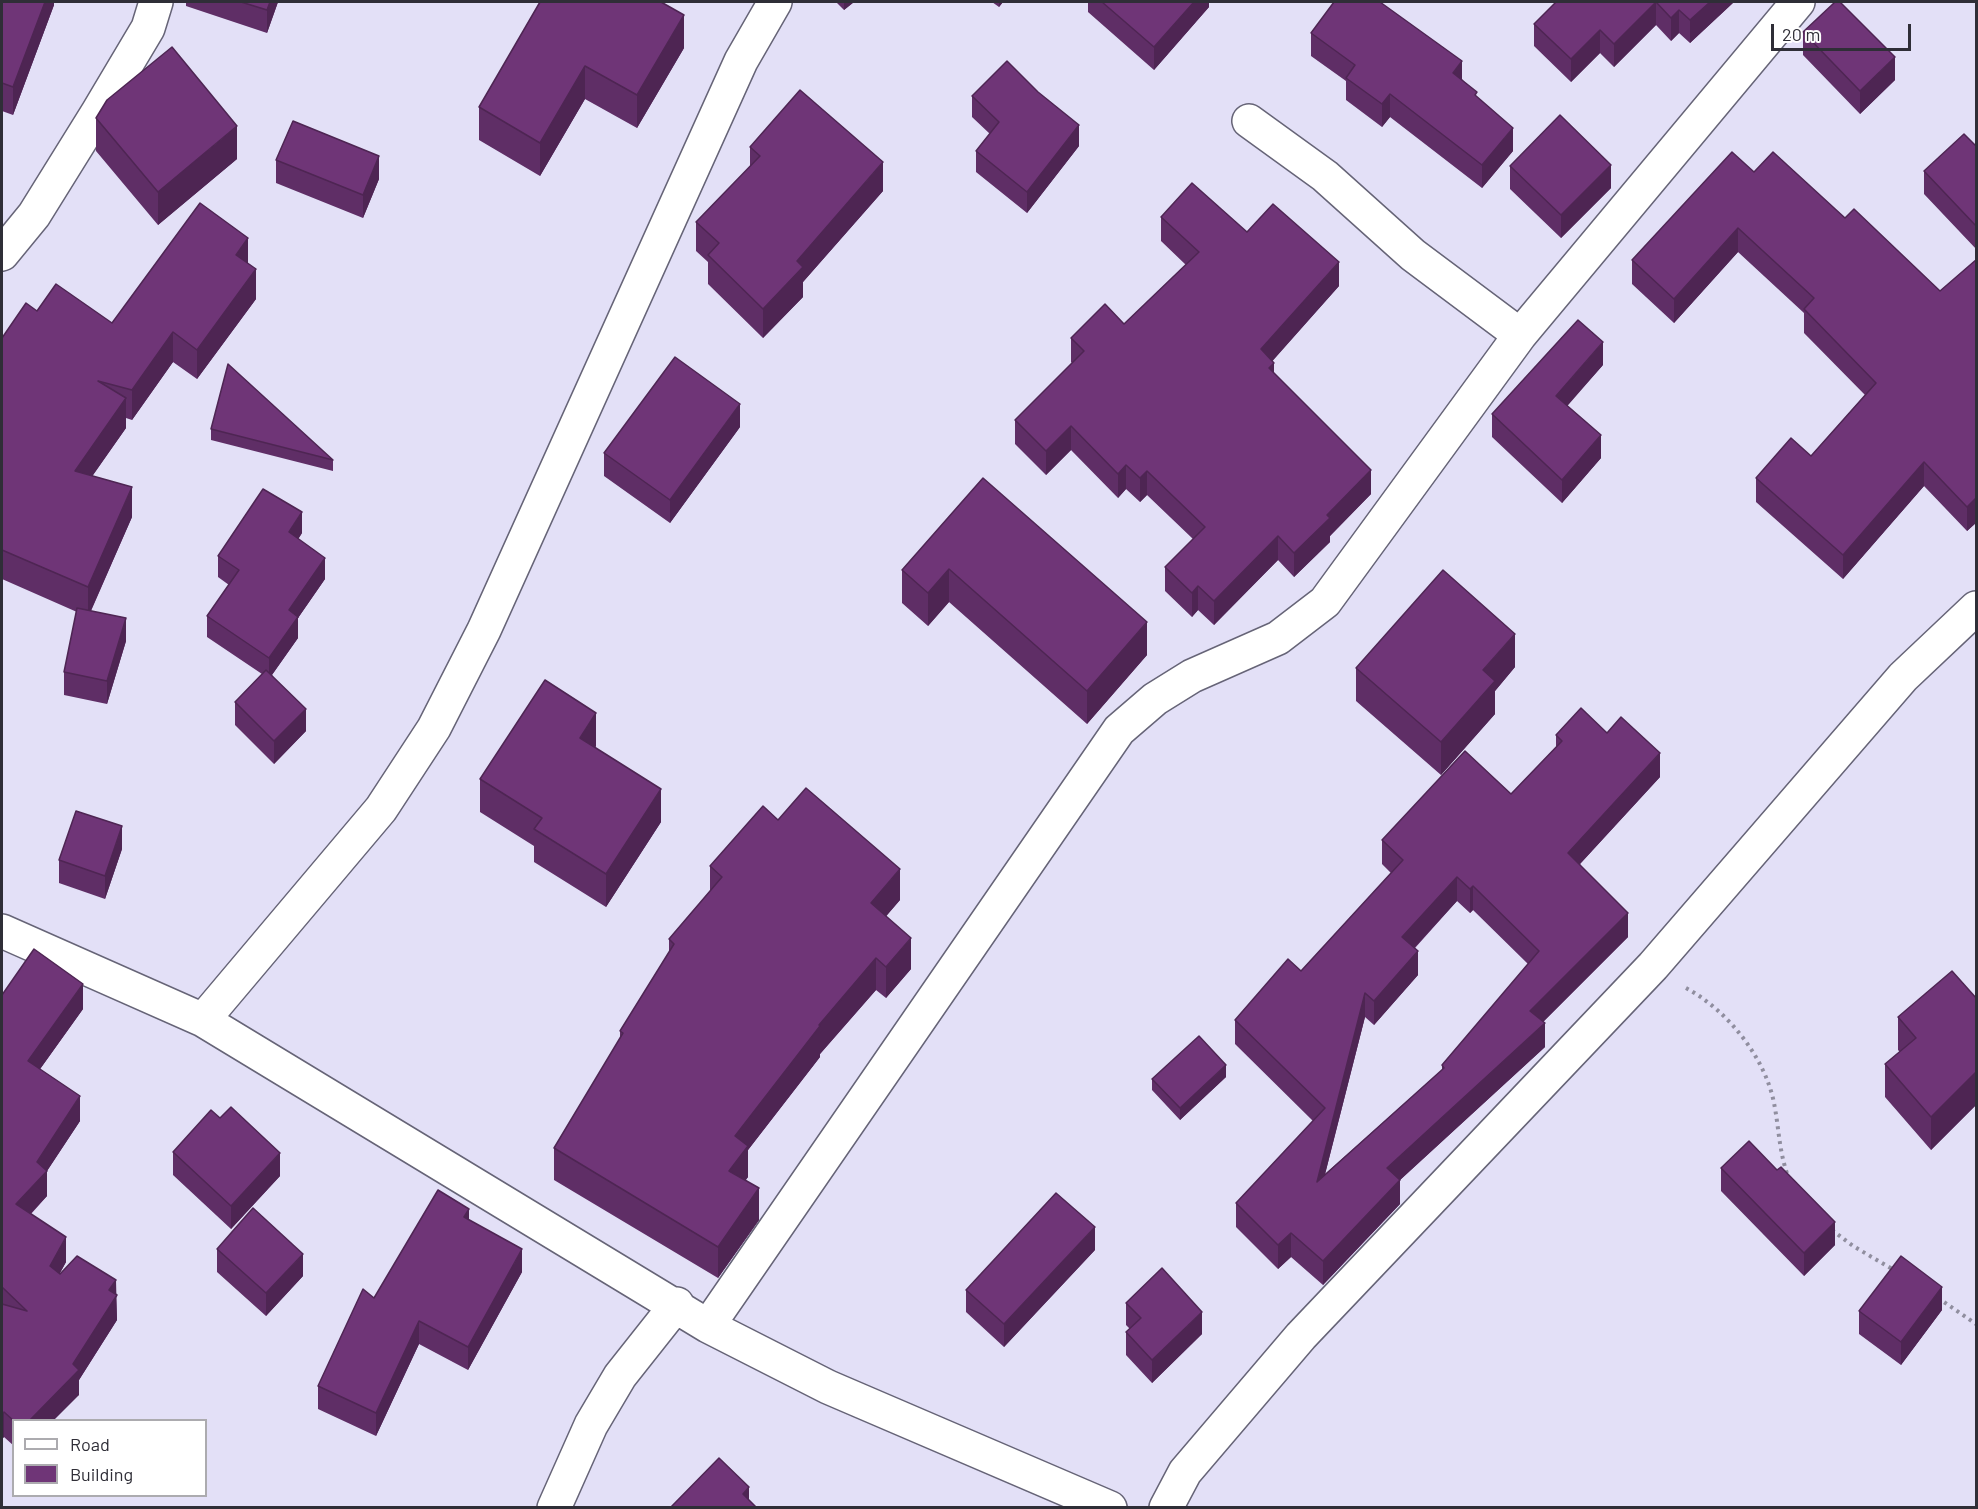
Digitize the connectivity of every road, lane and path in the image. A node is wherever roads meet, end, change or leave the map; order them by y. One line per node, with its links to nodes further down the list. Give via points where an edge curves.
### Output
1 (156, 2): 5 (street, via 148,28 98,112 34,215)
2 (775, 2): 10 (street, via 741,61 483,630 434,728 381,809)
3 (1798, 2): 6 (street)
4 (1249, 121): 6 (street, via 1325,176 1413,255)
5 (2, 254)
6 (1520, 335): 17 (street, via 1324,602 1278,638 1191,676 1119,730)
7 (1977, 608): 9 (street, via 1903,677)
8 (2, 931): 10 (street)
9 (1653, 966): 11 (path, via 1703,997 1724,1016 1761,1065 1774,1101 1782,1159); 20 (street, via 1301,1336 1185,1472)
10 (203, 1020): 15 (street)
11 (1790, 1179)
12 (1826, 1225): 13 (path)
13 (1895, 1271)
14 (1935, 1296): 16 (path)
15 (677, 1304): 17 (street); 18 (street, via 620,1376 591,1425)
16 (1977, 1324)
17 (708, 1326): 19 (street, via 828,1387)
18 (554, 1508)
19 (1110, 1508)
20 (1166, 1508)

